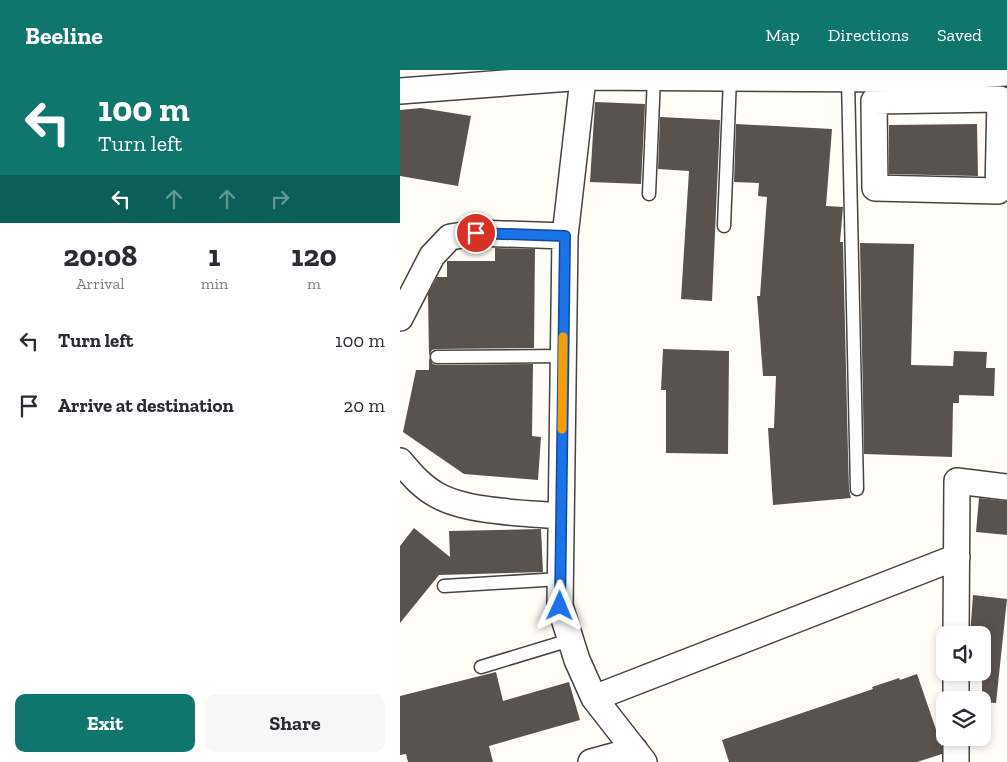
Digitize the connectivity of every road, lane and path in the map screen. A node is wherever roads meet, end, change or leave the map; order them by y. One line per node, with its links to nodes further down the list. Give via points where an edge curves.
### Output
1 (1007, 72): 6 (street)
2 (584, 73): 3 (street); 7 (street); 10 (street)
3 (654, 77): 4 (street); 8 (lane)
4 (730, 78): 5 (street); 9 (lane)
5 (848, 79): 6 (street); 16 (lane)
6 (923, 89): 6 (street, via 874,101 875,188 998,191 1000,99)
7 (400, 91)
8 (649, 194)
9 (724, 226)
10 (565, 236): 11 (street, via 476,233 450,238 432,256); 12 (street)
11 (400, 318)
12 (563, 356): 13 (lane); 17 (street)
13 (436, 357)
14 (400, 461): 17 (street, via 436,495 462,506)
15 (1007, 487): 18 (street, via 957,481)
16 (857, 489)
17 (560, 516): 19 (street)
18 (957, 557): 21 (street); 24 (street)
19 (560, 579): 20 (lane); 22 (street, via 560,606)
20 (444, 586)
21 (956, 626)
22 (570, 640): 23 (lane); 24 (street)
23 (481, 667)
24 (594, 698): 26 (street)
25 (956, 746): 28 (street)
26 (639, 756): 27 (street)
27 (591, 762)
28 (956, 762)

